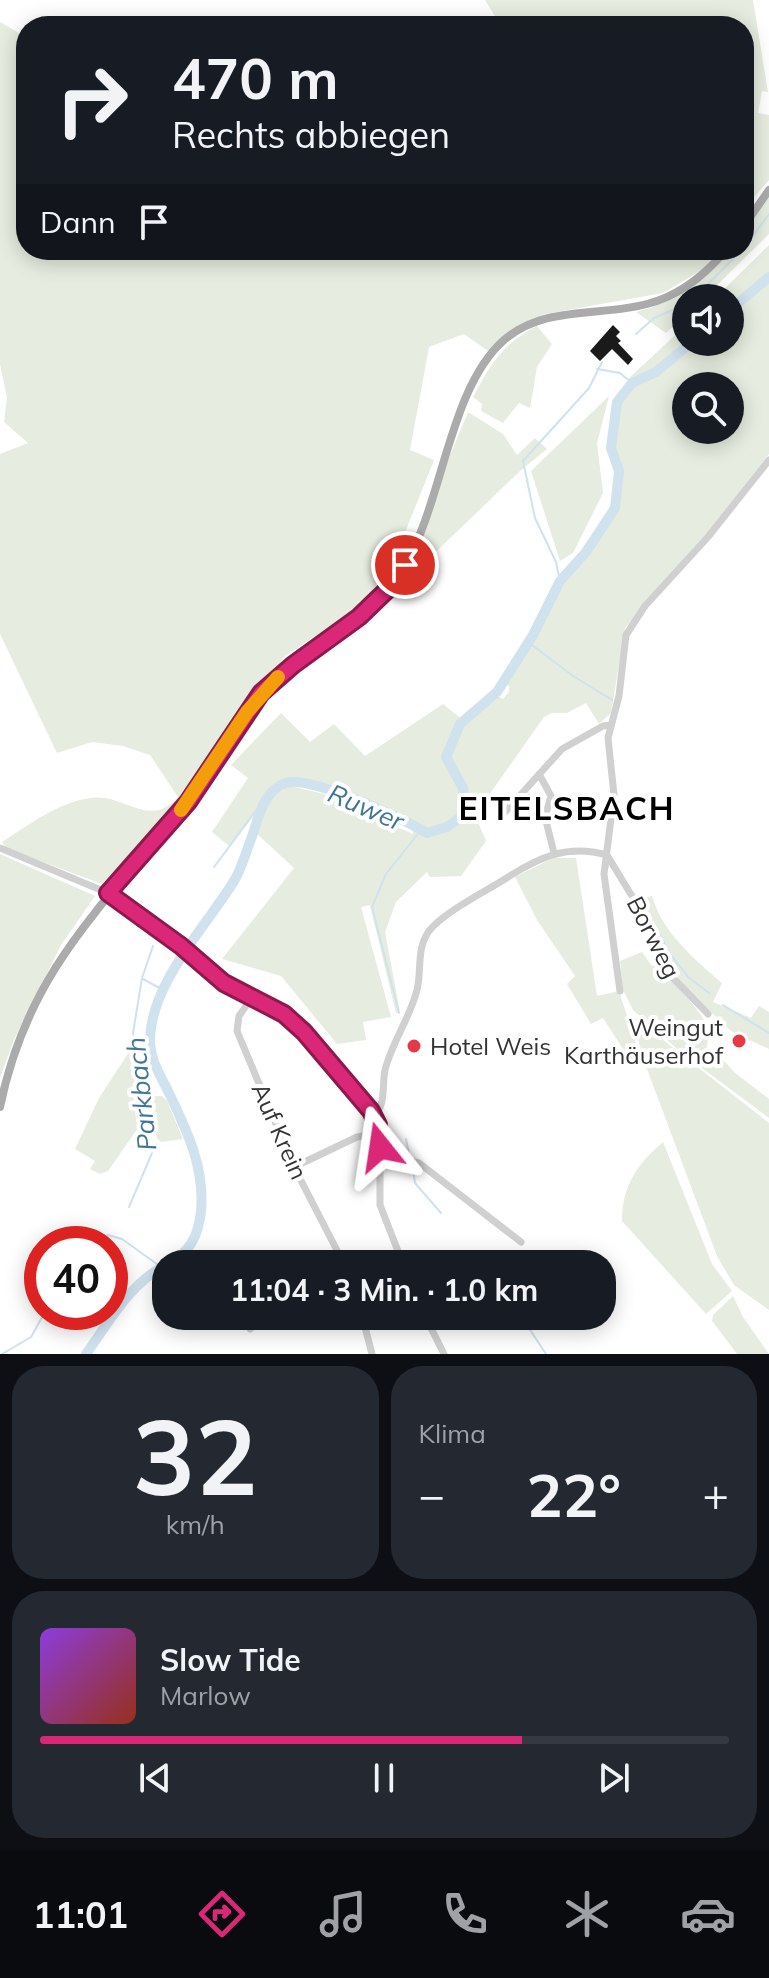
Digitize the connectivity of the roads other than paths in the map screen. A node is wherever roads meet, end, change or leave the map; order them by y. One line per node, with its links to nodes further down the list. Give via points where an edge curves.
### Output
1 (769, 190): 2 (main road)
2 (754, 212)
3 (716, 260): 11 (main road, via 695,281 667,297 631,308 533,321 494,349 469,391 422,530 390,587 261,693 188,802)
4 (769, 460): 5 (street, via 628,630)
5 (611, 725): 6 (street, via 562,749); 10 (street, via 614,789)
6 (539, 774): 7 (street); 9 (street, via 551,796 545,817)
7 (505, 812)
8 (0, 848): 11 (street)
9 (554, 853): 10 (street); 16 (street, via 523,867 429,931 420,951 416,994 387,1064 381,1108)
10 (607, 855): 12 (street, via 604,874); 14 (street, Borweg, via 664,949 672,977)
11 (108, 893): 13 (street, via 224,983); 15 (main road, via 43,989 14,1049)
12 (620, 991)
13 (253, 996): 16 (street, via 296,1024); 19 (street, Auf Krein, via 239,1016 237,1031)
14 (708, 1014)
15 (0, 1107)
16 (374, 1116): 17 (street)
17 (380, 1133): 18 (street); 19 (street, via 357,1137)
18 (380, 1154): 20 (street, via 419,1163); 22 (street, via 381,1210)
19 (294, 1167): 21 (street, Auf Krein)
20 (521, 1242)
21 (337, 1250)
22 (397, 1250)
23 (366, 1330): 25 (street)
24 (432, 1330): 26 (street)
25 (372, 1354)
26 (444, 1354)

